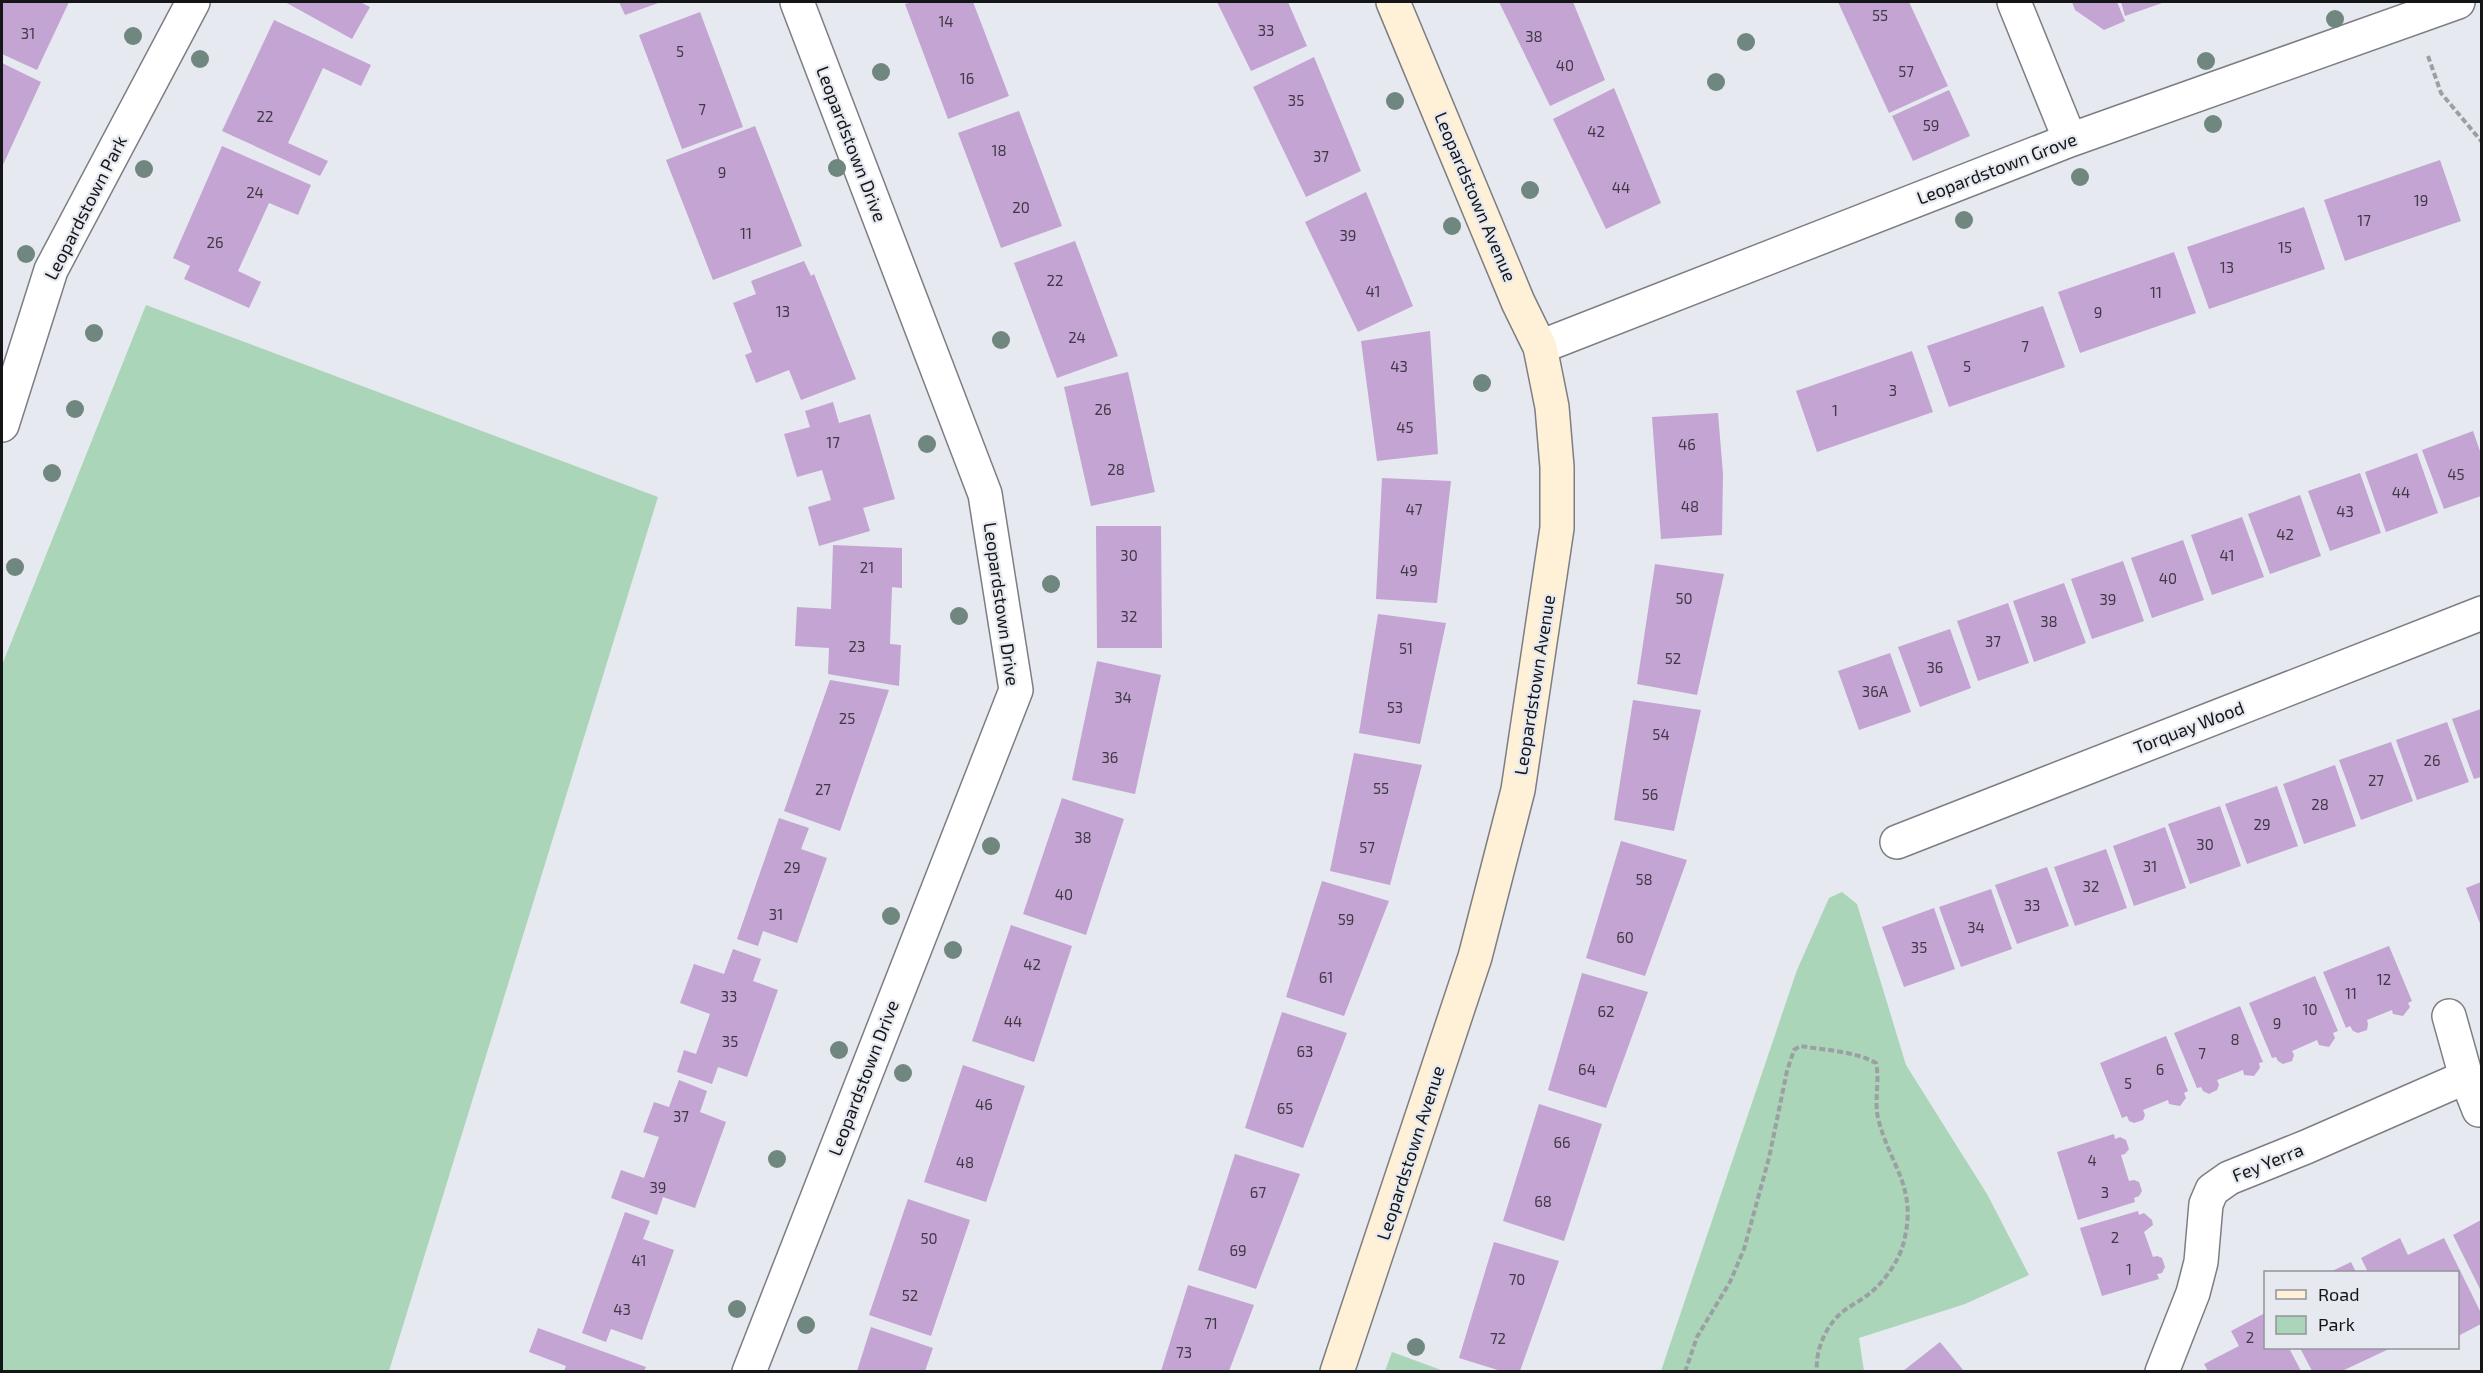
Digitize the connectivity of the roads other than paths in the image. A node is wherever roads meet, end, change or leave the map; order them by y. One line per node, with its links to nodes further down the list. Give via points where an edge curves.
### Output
1 (193, 2): 8 (street, Leopardstown Park, via 51,270)
2 (797, 2): 14 (street, Leopardstown Drive, via 985,494 1016,690)
3 (1393, 2): 7 (street, Leopardstown Avenue)
4 (2014, 2): 6 (street)
5 (2458, 2): 6 (street, Leopardstown Grove)
6 (2070, 140): 7 (street, Leopardstown Grove)
7 (1540, 347): 15 (street, Leopardstown Avenue, via 1552,407 1557,528 1518,790 1475,957)
8 (2, 425)
9 (2481, 613): 10 (street, Torquay Wood)
10 (1897, 843)
11 (2449, 1016): 12 (street)
12 (2466, 1077): 13 (street); 16 (street, Fey Yerra, via 2229,1178 2212,1190 2206,1204 2201,1262 2193,1293)
13 (2479, 1110)
14 (749, 1371)
15 (1337, 1371)
16 (2162, 1371)

